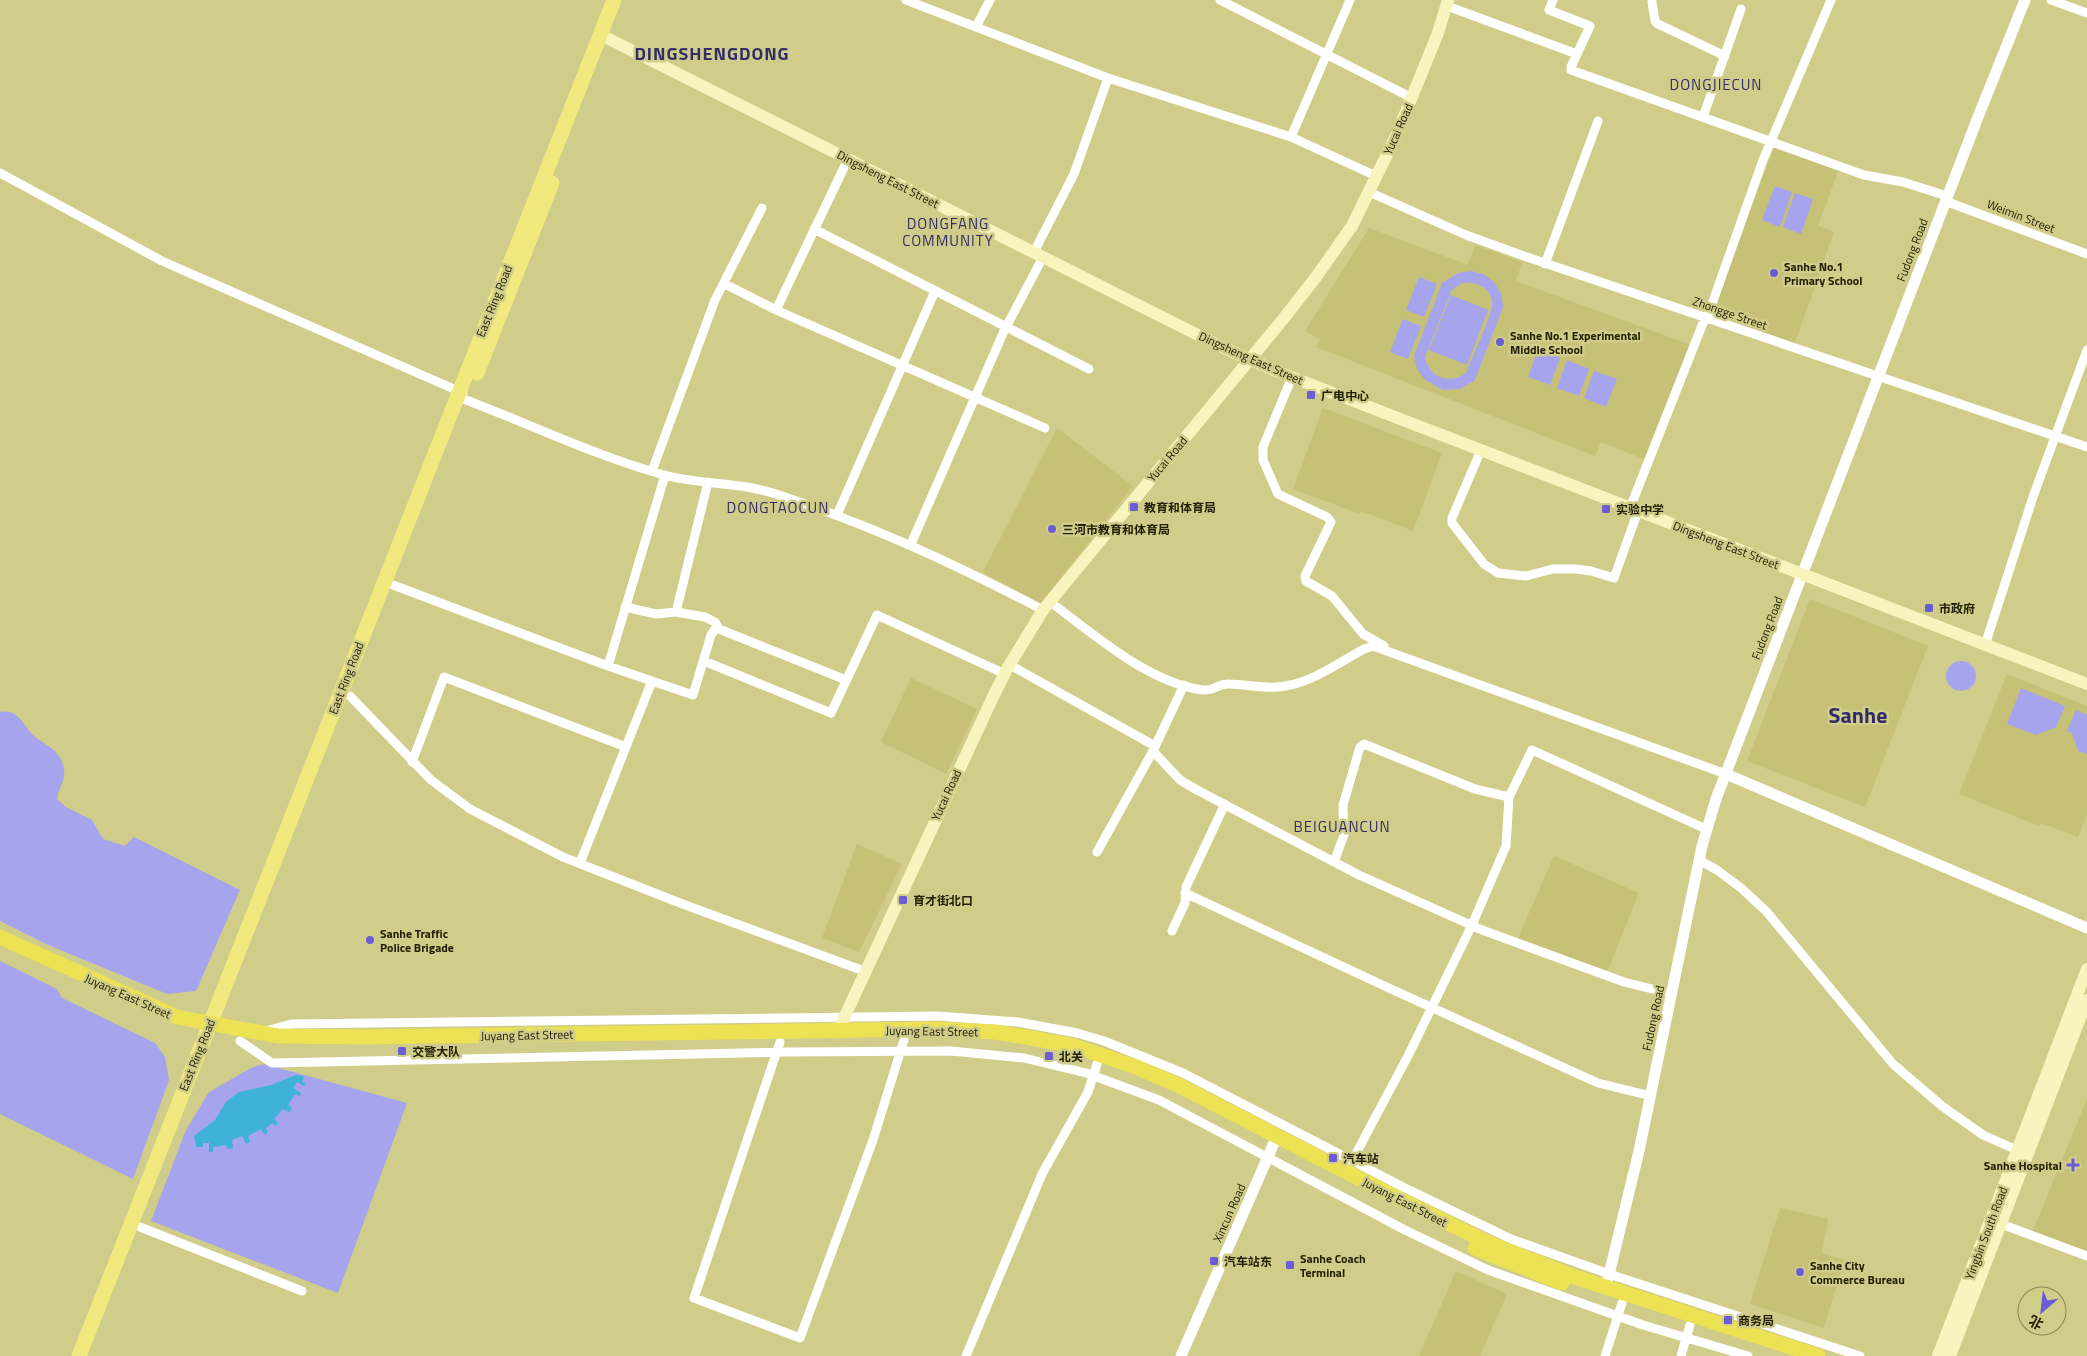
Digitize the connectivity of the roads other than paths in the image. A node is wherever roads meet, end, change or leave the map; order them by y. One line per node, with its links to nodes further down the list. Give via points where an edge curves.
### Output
1 (614, 0): 47 (main road, East Ring Road)
2 (625, 0): 16 (main road, East Ring Road)
3 (906, 0): 15 (street)
4 (990, 0): 15 (street)
5 (1220, 0): 17 (street)
6 (1350, 0): 17 (street)
7 (1553, 0): 18 (street, via 1550,10 1590,26)
8 (1831, 0): 25 (street)
9 (2024, 0): 30 (street, Fudong Road)
10 (2051, 0): 14 (street)
11 (1652, 2): 19 (street, via 1658,24)
12 (1448, 3): 18 (street); 21 (main road, Yucai Road)
13 (1741, 9): 19 (street)
14 (2087, 13)
15 (976, 27): 20 (street)
16 (609, 39): 26 (main road, Dingsheng East Street); 47 (main road, East Ring Road)
17 (1326, 54): 21 (street); 24 (street)
18 (1576, 54): 22 (street, Weimin Street, via 1570,67 1572,70)
19 (1725, 56): 22 (street)
20 (1108, 78): 24 (street); 34 (street, via 1074,174)
21 (1412, 98): 28 (main road, Yucai Road)
22 (1703, 118): 25 (street, Weimin Street)
23 (1598, 121): 35 (street)
24 (1291, 137): 28 (street)
25 (1770, 142): 30 (street, Weimin Street, via 1864,175 1903,182); 39 (street)
26 (848, 159): 32 (street); 34 (main road, Dingsheng East Street)
27 (0, 173): 47 (street, via 162,261)
28 (1376, 176): 29 (main road, Yucai Road)
29 (1369, 192): 35 (street, Zhongge Street, via 1466,235); 42 (main road, Yucai Road, via 1352,226 1316,277)
30 (1946, 198): 33 (street, Weimin Street); 46 (street, Fudong Road)
31 (762, 208): 36 (street)
32 (814, 229): 37 (street); 38 (street)
33 (2087, 254)
34 (1038, 255): 40 (street); 42 (main road, Dingsheng East Street)
35 (1545, 264): 39 (street, Zhongge Street)
36 (725, 284): 38 (street); 53 (street, via 715,300)
37 (935, 291): 40 (street); 43 (street)
38 (776, 310): 43 (street)
39 (1706, 318): 46 (street, Zhongge Street); 56 (street)
40 (1006, 327): 44 (street); 48 (street)
41 (2087, 350): 50 (street)
42 (1250, 359): 45 (main road, Dingsheng East Street); 61 (main road, Yucai Road)
43 (902, 366): 48 (street); 57 (street)
44 (1089, 369)
45 (1292, 377): 52 (main road, Dingsheng East Street); 66 (street, via 1262,447 1263,460 1278,494 1327,517 1331,522 1305,576 1306,581 1332,596 1363,634)
46 (1878, 377): 50 (street, Zhongge Street); 59 (street, Fudong Road)
47 (464, 396): 53 (street, via 597,452); 60 (main road, East Ring Road); 98 (main road, East Ring Road)
48 (975, 397): 49 (street); 58 (street)
49 (1045, 428)
50 (2055, 436): 51 (street, Zhongge Street); 65 (street)
51 (2087, 447)
52 (1481, 450): 56 (main road, Dingsheng East Street); 56 (street, via 1452,523 1484,564 1498,572 1526,576 1553,569 1576,569 1614,578)
53 (652, 471): 54 (street)
54 (665, 475): 55 (street); 62 (street)
55 (708, 482): 57 (street, via 773,493); 63 (street)
56 (1634, 509): 59 (main road, Dingsheng East Street)
57 (837, 515): 58 (street)
58 (910, 544): 61 (street)
59 (1802, 574): 65 (main road, Dingsheng East Street); 78 (street, Fudong Road)
60 (393, 586): 68 (street); 74 (main road, East Ring Road)
61 (1046, 605): 69 (main road, Yucai Road); 73 (street, via 1134,662)
62 (625, 607): 63 (street, via 656,614); 68 (street)
63 (676, 612): 64 (street, via 705,617 715,622)
64 (719, 629): 67 (street, via 711,635); 71 (street)
65 (1986, 645): 72 (main road, Dingsheng East Street)
66 (1385, 649): 73 (street, via 1373,646 1364,649 1301,682 1285,686 1267,688 1229,684 1205,690); 78 (street)
67 (704, 661): 70 (street, via 693,695); 71 (street, via 831,713)
68 (608, 666): 70 (street)
69 (1007, 669): 71 (street, via 877,616); 76 (street); 93 (main road, Yucai Road)
70 (652, 680): 75 (street)
71 (846, 680)
72 (2087, 684)
73 (1184, 685): 76 (street)
74 (350, 696): 77 (street); 98 (main road, East Ring Road)
75 (626, 747): 77 (street, via 444,677); 85 (street)
76 (1154, 748): 80 (street, via 1180,780); 82 (street)
77 (412, 762): 85 (street, via 448,795 470,809)
78 (1726, 774): 81 (street, Fudong Road); 88 (street)
79 (1508, 797): 81 (street, via 1532,750); 84 (street, via 1475,789 1364,744 1360,747 1343,805 1344,830); 87 (street, via 1506,846)
80 (1225, 804): 84 (street); 86 (street)
81 (1706, 830): 83 (street, Fudong Road)
82 (1097, 852)
83 (1699, 860): 94 (street, Fudong Road); 104 (street, via 1741,888 1766,911 1893,1064 1942,1106 1983,1135)
84 (1334, 862): 87 (street)
85 (580, 863): 93 (street)
86 (1186, 892): 89 (street, via 1185,903); 96 (street)
87 (1472, 925): 94 (street, via 1624,982); 96 (street)
88 (2087, 928)
89 (1172, 931)
90 (0, 937): 98 (highway, Juyang East Street, via 171,1015)
91 (0, 948): 98 (highway, Juyang East Street, via 168,1025)
92 (2087, 969): 104 (main road, Yingbin South Road)
93 (864, 971): 97 (main road, Yucai Road)
94 (1672, 994): 102 (street, Fudong Road)
95 (2087, 1000): 106 (main road, Yingbin South Road)
96 (1432, 1008): 102 (street, via 1598,1082); 105 (street)
97 (841, 1024): 98 (highway, Juyang East Street, via 366,1037 290,1037); 103 (highway, Juyang East Street, via 965,1030 1074,1046 1159,1076); 105 (street, via 937,1016 981,1018 1086,1036 1183,1073)
98 (212, 1030): 100 (highway, Juyang East Street, via 240,1041 290,1048); 107 (main road, East Ring Road); 113 (main road, East Ring Road)
99 (903, 1045): 100 (highway, Juyang East Street); 100 (street, via 873,1140 800,1338 694,1298); 101 (highway, Juyang East Street, via 994,1043 1053,1052)
100 (778, 1047)
101 (1095, 1069): 103 (highway, Juyang East Street, via 1173,1094); 115 (street, via 1088,1092 1042,1174)
102 (1651, 1096): 109 (street, Fudong Road)
103 (1273, 1146): 109 (highway, Juyang East Street, via 1397,1198 1490,1244); 111 (highway, Juyang East Street, via 1486,1253); 116 (street, Xincun Road)
104 (2018, 1150): 123 (main road, Yingbin South Road)
105 (1352, 1161): 109 (street, via 1504,1236)
106 (2001, 1224): 108 (street); 124 (main road, Yingbin South Road)
107 (140, 1227): 110 (street); 114 (main road, East Ring Road)
108 (2087, 1256)
109 (1607, 1281): 121 (highway, Juyang East Street); 122 (street)
110 (302, 1291)
111 (1620, 1310): 112 (highway, Juyang East Street); 117 (street)
112 (1688, 1331): 118 (street); 119 (street); 120 (highway, Juyang East Street)
113 (79, 1356)
114 (90, 1356)
115 (966, 1356)
116 (1181, 1356)
117 (1605, 1356)
118 (1681, 1356)
119 (1748, 1356)
120 (1784, 1356)
121 (1818, 1356)
122 (1860, 1356)
123 (1938, 1356)
124 (1950, 1356)

